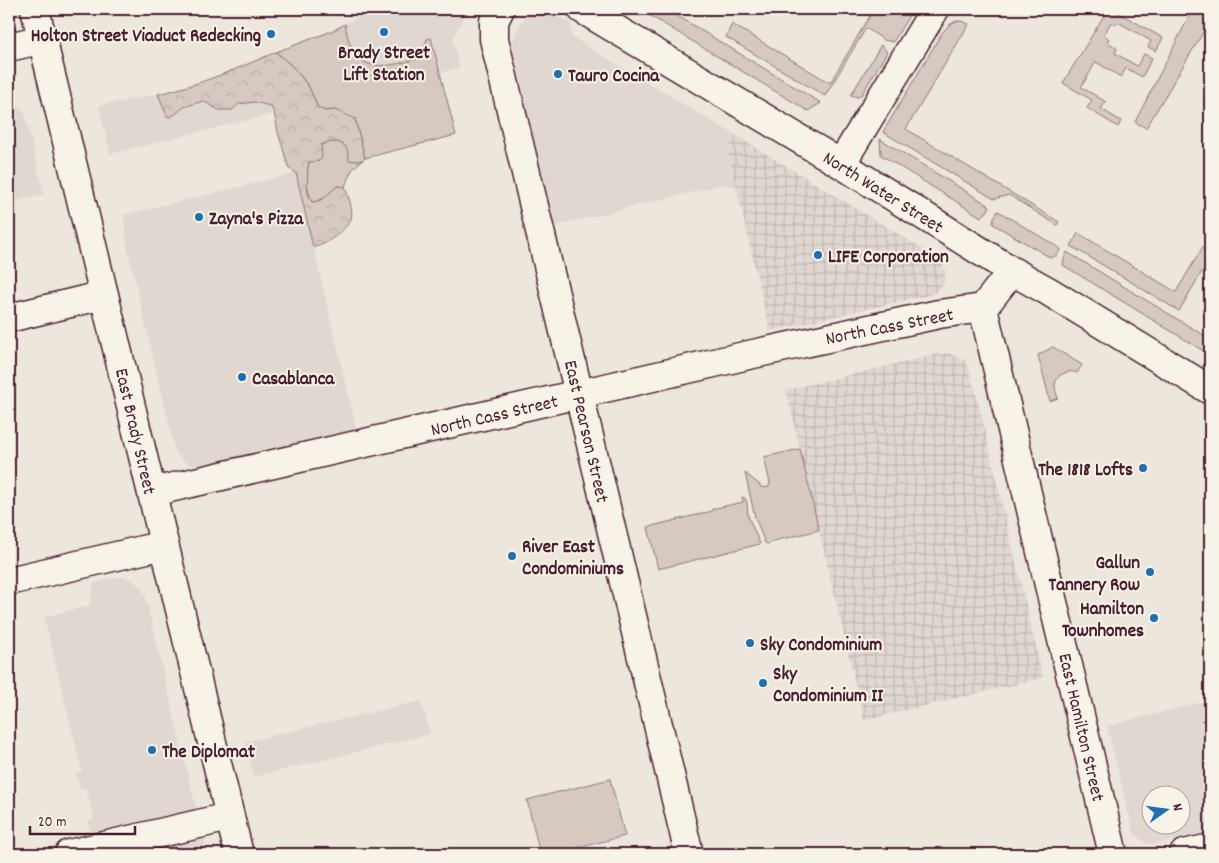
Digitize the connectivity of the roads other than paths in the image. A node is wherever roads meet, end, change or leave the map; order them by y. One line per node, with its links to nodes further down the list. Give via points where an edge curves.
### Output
1 (35, 9): 5 (street, East Brady Street)
2 (500, 9): 13 (street, East Pearson Street, via 494,22 494,39)
3 (582, 9): 7 (street, North Water Street)
4 (935, 9): 7 (street)
5 (43, 39): 6 (street); 9 (street, East Brady Street)
6 (9, 46)
7 (842, 164): 8 (street, North Water Street)
8 (1012, 271): 10 (street); 12 (street, North Water Street)
9 (104, 295): 11 (street); 14 (street, East Brady Street)
10 (983, 308): 13 (street, North Cass Street, via 919,318); 22 (street, East Hamilton Street)
11 (9, 318)
12 (1210, 390)
13 (580, 394): 14 (street, North Cass Street); 21 (street, East Pearson Street)
14 (152, 492): 15 (street, East Brady Street)
15 (164, 545): 16 (street); 17 (street, East Brady Street)
16 (9, 581)
17 (230, 816): 19 (street); 20 (street, East Brady Street)
18 (1210, 848): 23 (street)
19 (69, 854)
20 (238, 854)
21 (690, 854)
22 (1113, 854)
23 (1184, 854)

